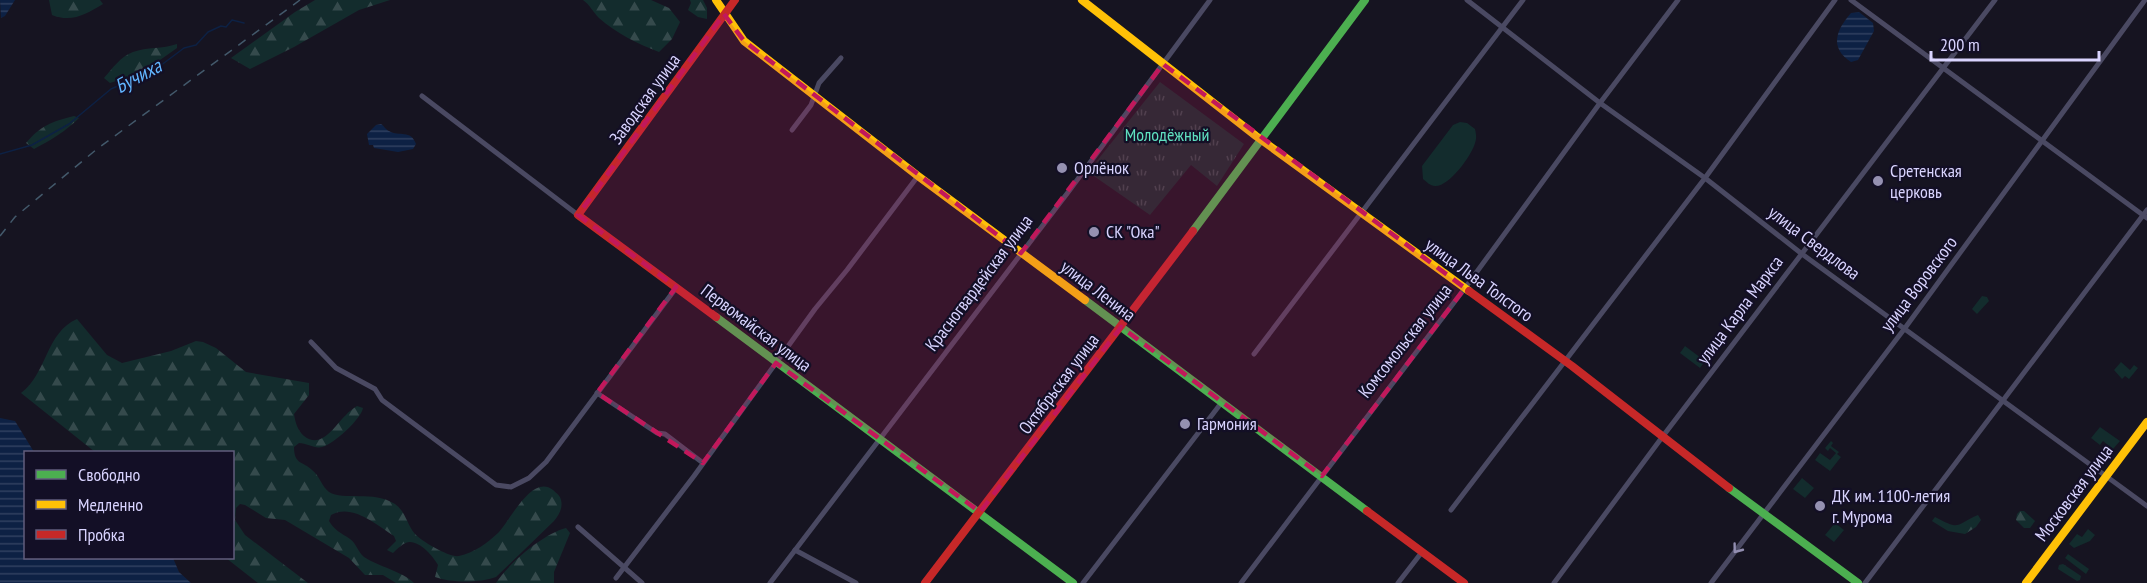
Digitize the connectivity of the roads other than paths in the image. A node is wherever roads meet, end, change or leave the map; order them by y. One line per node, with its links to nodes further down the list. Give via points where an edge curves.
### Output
1 (718, 0): 13 (street, улица Ленина)
2 (735, 0): 13 (street, Заводская улица)
3 (1082, 0): 16 (street, улица Льва Толстого)
4 (1210, 0): 16 (street, Красногвардейская улица)
5 (1365, 0): 22 (street, Октябрьская улица)
6 (1467, 0): 14 (street, улица Свердлова)
7 (1523, 0): 14 (street)
8 (1678, 0): 20 (street, Комсомольская улица)
9 (1835, 0): 25 (street)
10 (1851, 0): 17 (street)
11 (1995, 0): 17 (street, улица Карла Маркса)
12 (2145, 0): 23 (street, улица Воровского)
13 (723, 12): 18 (street, улица Ленина, via 744,41); 27 (street, Заводская улица)
14 (1503, 28): 20 (street, улица Свердлова); 26 (street)
15 (841, 58): 18 (street, via 819,83)
16 (1163, 64): 22 (street, улица Льва Толстого); 29 (street, Красногвардейская улица)
17 (1944, 69): 23 (street); 30 (street, улица Карла Маркса)
18 (815, 95): 21 (street); 24 (street, улица Ленина)
19 (422, 96): 27 (street, Первомайская улица)
20 (1600, 103): 25 (street, улица Свердлова); 32 (street, Комсомольская улица)
21 (792, 130)
22 (1262, 140): 26 (street, улица Льва Толстого); 33 (street, Октябрьская улица)
23 (2042, 142): 28 (street); 34 (street, улица Воровского)
24 (918, 176): 29 (street, улица Ленина); 38 (street)
25 (1705, 178): 30 (street, улица Свердлова); 37 (street)
26 (1362, 214): 32 (street, улица Льва Толстого); 36 (street)
27 (578, 215): 31 (street, Первомайская улица)
28 (2146, 215): 40 (street)
29 (1021, 253): 33 (street, улица Ленина); 44 (street, Красногвардейская улица)
30 (1802, 254): 34 (street, улица Свердлова); 43 (street, улица Карла Маркса)
31 (676, 288): 38 (street, Первомайская улица); 39 (street)
32 (1465, 288): 37 (street, улица Льва Толстого); 46 (street, Комсомольская улица)
33 (1120, 326): 41 (street, улица Ленина); 50 (street, Октябрьская улица)
34 (1905, 328): 40 (street, улица Свердлова); 51 (street, улица Воровского)
35 (311, 342): 39 (street, via 336,368 375,389 382,400 496,485 511,487 529,478 546,462)
36 (1254, 354)
37 (1564, 361): 43 (street, улица Льва Толстого); 49 (street)
38 (776, 363): 44 (street, Первомайская улица); 45 (street)
39 (597, 393): 45 (street, via 657,433 665,434)
40 (2003, 401): 47 (street, улица Свердлова); 69 (street)
41 (1222, 402): 46 (street, улица Ленина); 62 (street)
42 (2147, 422): 47 (street, Московская улица)
43 (1663, 436): 51 (street, улица Льва Толстого); 66 (street, улица Карла Маркса)
44 (881, 438): 50 (street, Первомайская улица); 53 (street, Красногвардейская улица)
45 (703, 463): 55 (street)
46 (1322, 476): 54 (street, улица Ленина); 63 (street, Комсомольская улица)
47 (2106, 476): 48 (street, улица Свердлова); 70 (street, Московская улица)
48 (2147, 506)
49 (1451, 510)
50 (980, 512): 60 (street, Октябрьская улица); 61 (street, Первомайская улица)
51 (1763, 514): 67 (street, улица Воровского, one-way to 67); 68 (street, улица Льва Толстого)
52 (578, 527): 55 (street)
53 (795, 550): 58 (street, Красногвардейская улица); 59 (street)
54 (1422, 552): 64 (street); 65 (street, улица Ленина)
55 (624, 568): 56 (street); 57 (street)
56 (616, 578)
57 (642, 583)
58 (770, 583)
59 (856, 583)
60 (925, 583)
61 (1073, 583)
62 (1083, 583)
63 (1241, 583)
64 (1398, 583)
65 (1464, 583)
66 (1554, 583)
67 (1712, 583)
68 (1858, 583)
69 (1865, 583)
70 (2026, 583)

